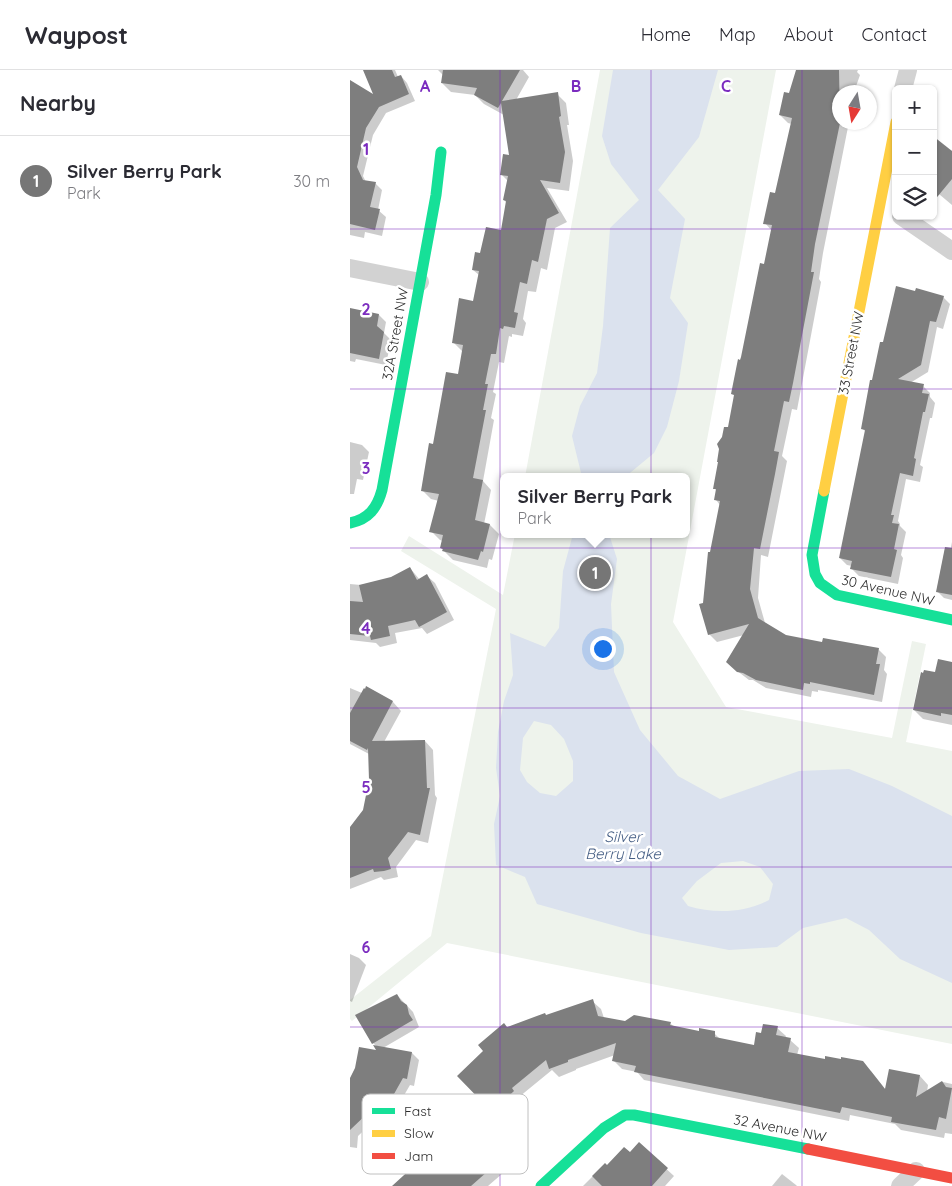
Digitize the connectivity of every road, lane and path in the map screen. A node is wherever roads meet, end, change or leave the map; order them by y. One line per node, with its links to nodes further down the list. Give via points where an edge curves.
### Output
1 (908, 70): 2 (street)
2 (904, 85)
3 (894, 130): 5 (street, 33 Street NW)
4 (441, 152): 10 (street, 32A Street NW)
5 (880, 203): 6 (street); 12 (street, 33 Street NW, via 812,555)
6 (892, 210)
7 (907, 220): 8 (street)
8 (952, 251)
9 (350, 268): 10 (street)
10 (420, 282): 11 (street, 32A Street NW, via 379,502 367,517)
11 (350, 523)
12 (820, 583): 13 (street, 30 Avenue NW, via 837,595 850,599)
13 (952, 620)
14 (916, 1171): 15 (street, 32 Avenue NW); 16 (street, 32 Avenue NW, via 625,1115 604,1128); 17 (street)
15 (952, 1178)
16 (541, 1186)
17 (900, 1186)

